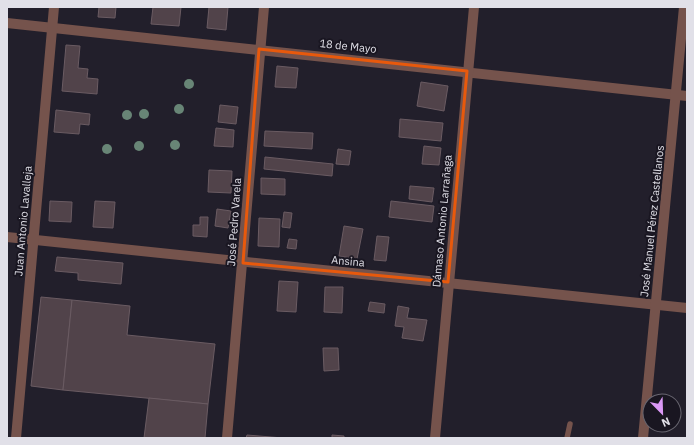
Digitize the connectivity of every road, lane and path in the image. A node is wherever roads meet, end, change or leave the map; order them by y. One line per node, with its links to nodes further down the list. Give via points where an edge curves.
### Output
1 (54, 7): 6 (street, Juan Antonio Lavalleja)
2 (264, 7): 7 (street, José Pedro Varela)
3 (474, 7): 8 (street, Dámaso Antonio Larrañaga)
4 (684, 7): 9 (street, José Manuel Pérez Castellanos)
5 (7, 23): 6 (street, 18 de Mayo)
6 (53, 27): 7 (street, 18 de Mayo); 12 (street, Juan Antonio Lavalleja)
7 (259, 49): 8 (street, 18 de Mayo); 13 (street, José Pedro Varela)
8 (467, 71): 9 (street, 18 de Mayo); 14 (street, Dámaso Antonio Larrañaga)
9 (676, 95): 10 (street, 18 de Mayo); 15 (street, José Manuel Pérez Castellanos)
10 (687, 96)
11 (7, 237): 12 (street, Ansina)
12 (33, 240): 13 (street, Ansina); 18 (street, Juan Antonio Lavalleja)
13 (243, 263): 14 (street, Ansina); 19 (street, José Pedro Varela)
14 (448, 282): 15 (street, Ansina); 20 (street, Dámaso Antonio Larrañaga)
15 (656, 305): 16 (street, Ansina); 22 (street, José Manuel Pérez Castellanos)
16 (687, 308)
17 (570, 424): 21 (lane)
18 (16, 438)
19 (227, 438)
20 (435, 438)
21 (567, 438)
22 (643, 438)

